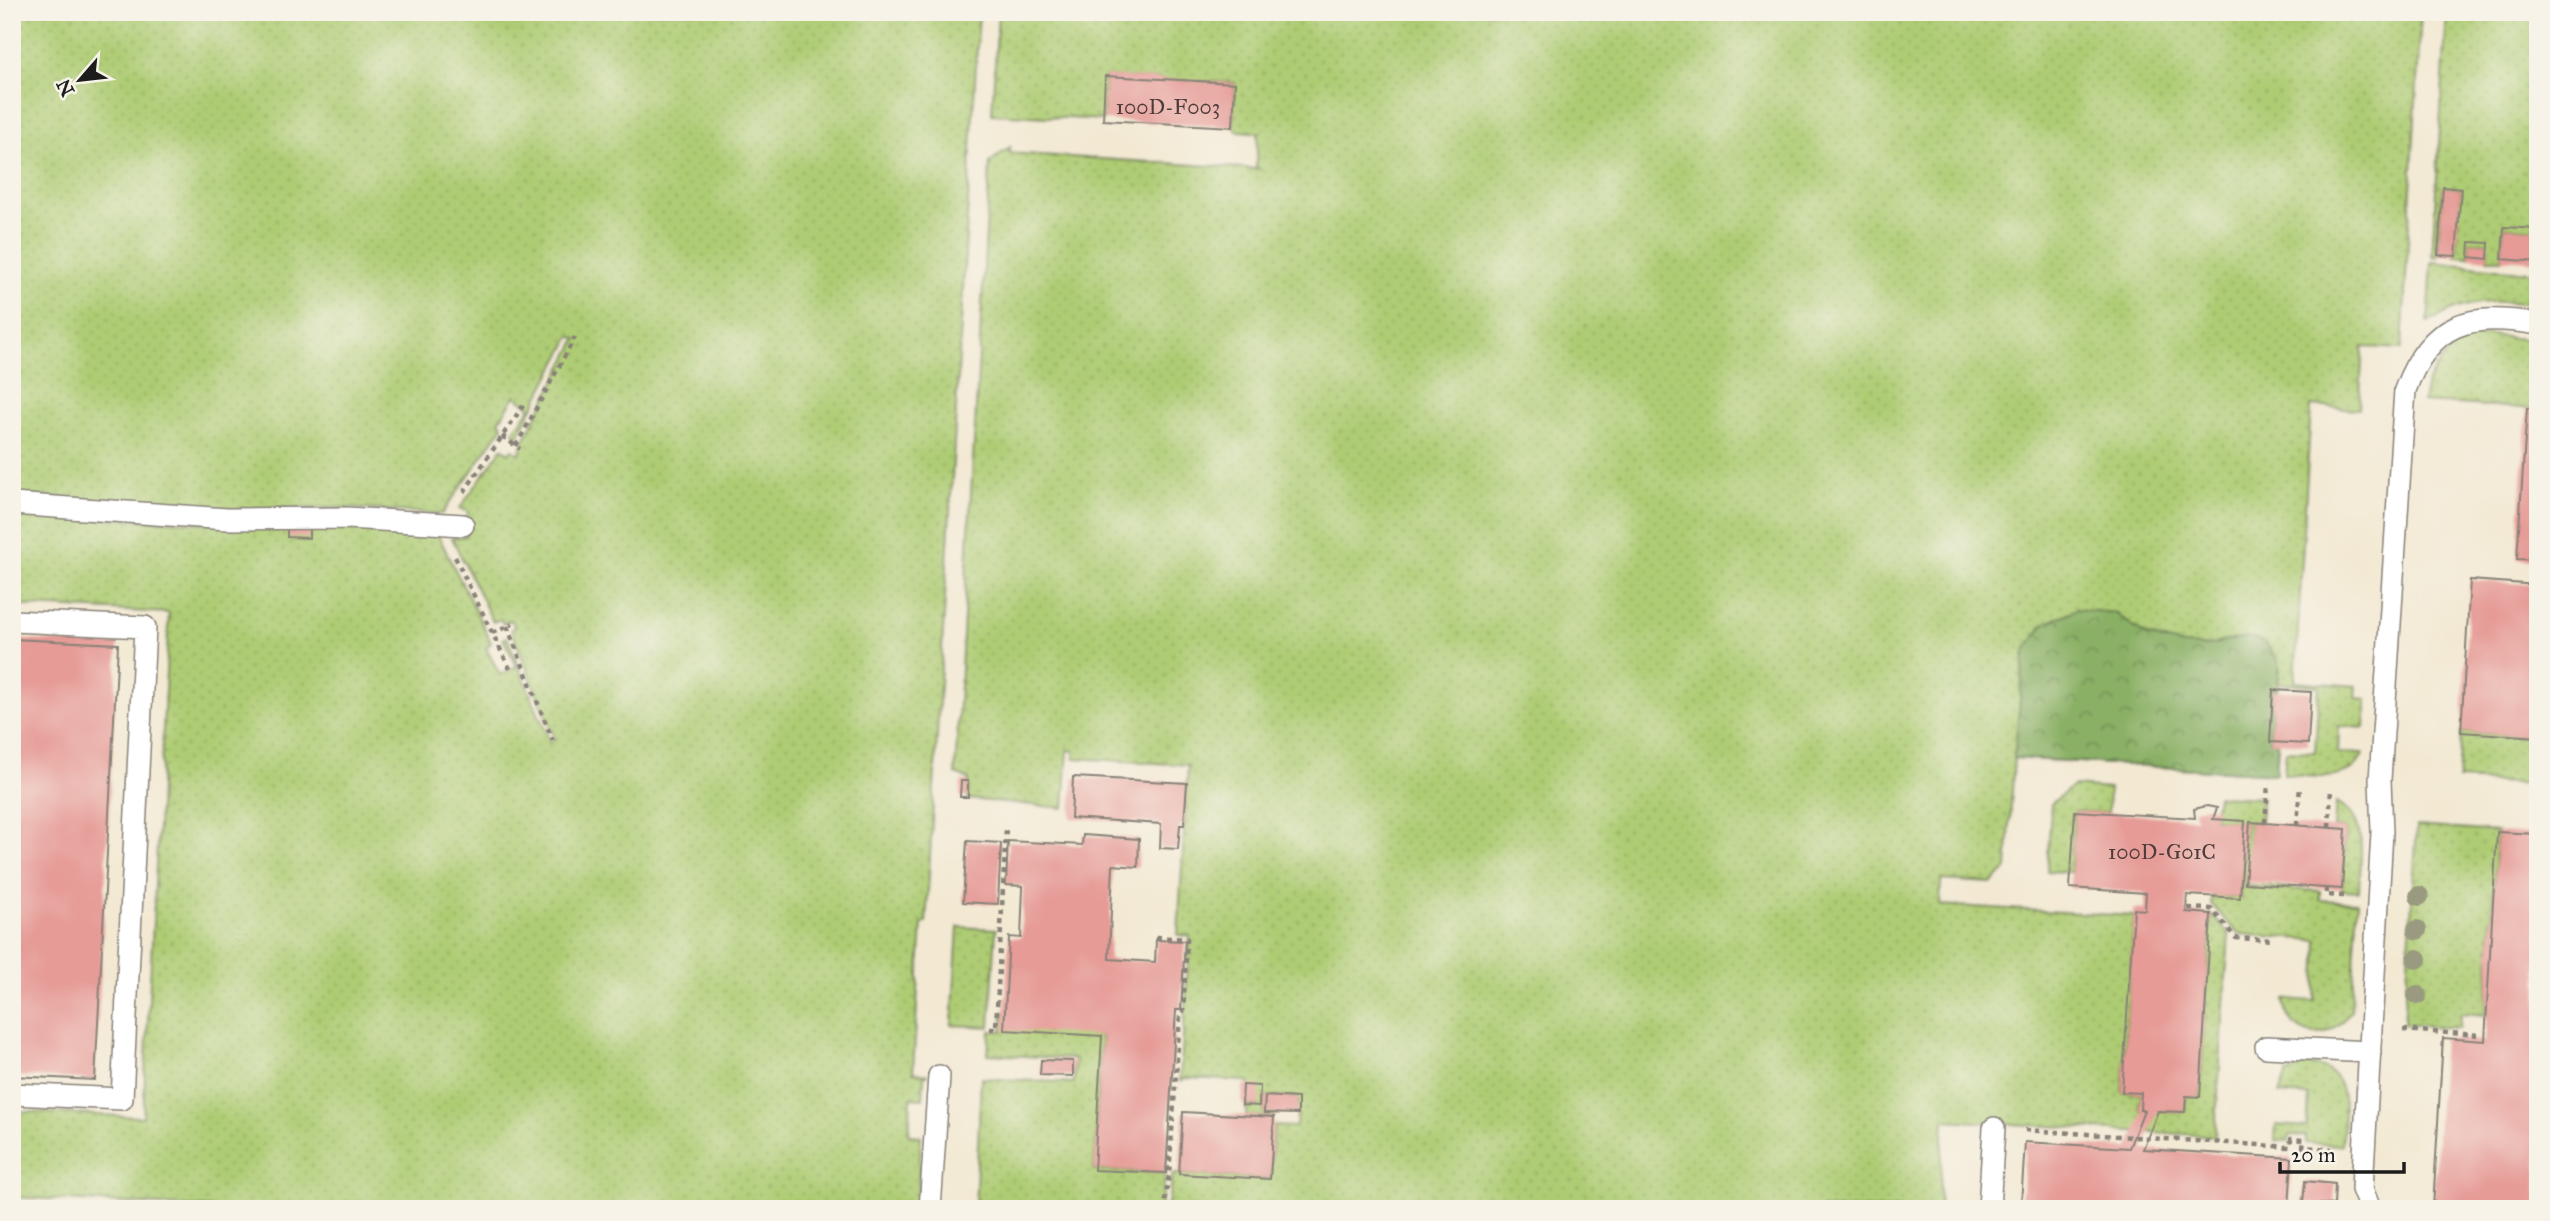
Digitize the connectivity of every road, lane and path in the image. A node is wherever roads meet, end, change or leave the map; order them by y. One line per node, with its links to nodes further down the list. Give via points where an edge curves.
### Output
1 (2538, 324): 19 (lane, via 2492,318 2456,326 2428,348 2405,390 2380,780 2382,832)
2 (575, 337): 3 (path, via 518,448)
3 (502, 436)
4 (12, 504): 5 (lane, via 227,519 335,518)
5 (463, 525)
6 (12, 621): 25 (lane, via 145,627 122,1100)
7 (492, 633): 8 (path, via 510,625)
8 (553, 741)
9 (2268, 785): 12 (path)
10 (2300, 786): 13 (path)
11 (2331, 788): 15 (path)
12 (2265, 823)
13 (2297, 825)
14 (1006, 827): 20 (path, via 996,1029)
15 (2329, 827)
16 (2188, 908): 18 (path, via 2211,909 2236,938)
17 (1156, 937): 29 (path, via 1187,939)
18 (2274, 940)
19 (2371, 1028): 21 (path); 23 (lane)
20 (990, 1029)
21 (2479, 1035)
22 (2266, 1047): 23 (lane)
23 (2370, 1052): 27 (lane)
24 (939, 1076): 28 (lane)
25 (12, 1094)
26 (1994, 1128): 27 (path, via 2290,1147 2291,1139 2304,1140 2303,1147); 30 (lane)
27 (2364, 1151): 31 (lane, via 2362,1189)
28 (930, 1209)
29 (1164, 1209)
30 (1989, 1209)
31 (2370, 1209)

